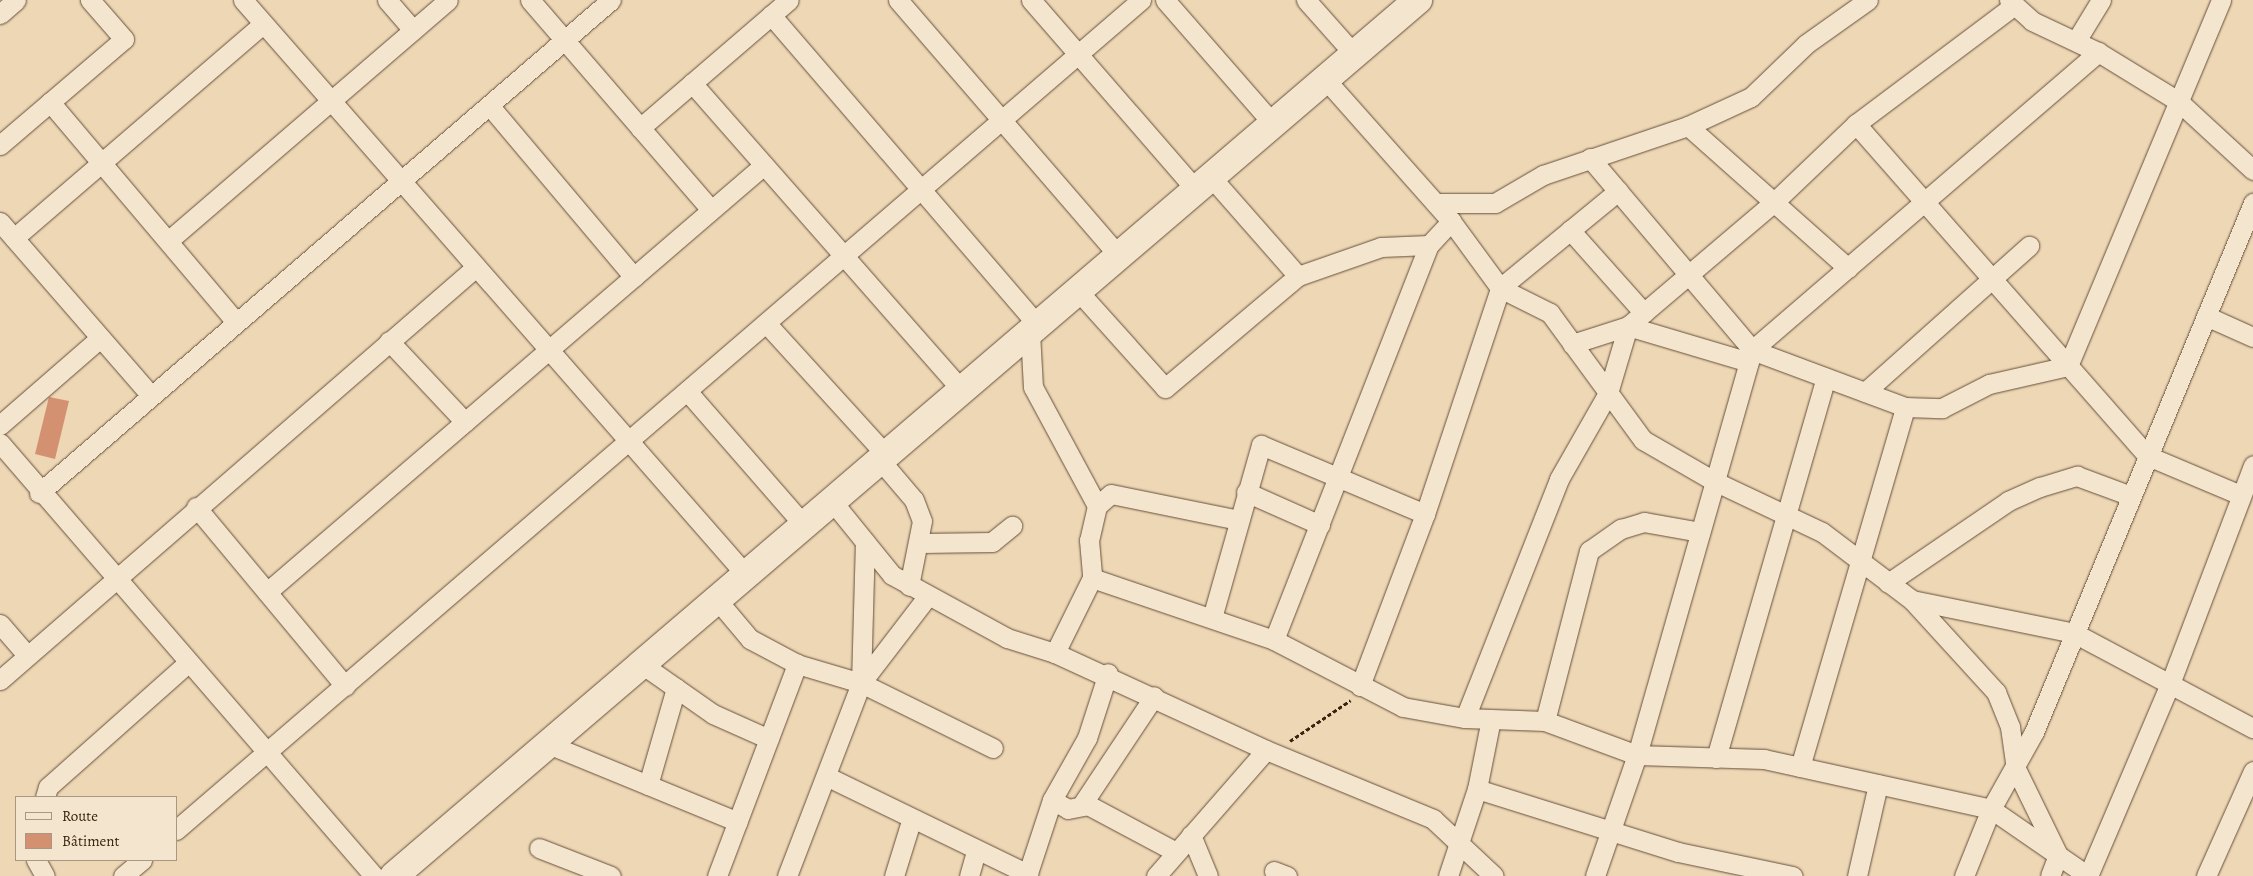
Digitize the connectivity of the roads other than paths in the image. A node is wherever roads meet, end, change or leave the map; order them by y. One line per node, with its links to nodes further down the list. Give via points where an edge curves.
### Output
1 (16, 0): 19 (street)
2 (90, 0): 32 (street, via 124,39)
3 (243, 0): 21 (street)
4 (387, 0): 22 (street)
5 (448, 0): 22 (street)
6 (530, 0): 23 (street)
7 (611, 0): 23 (street)
8 (789, 0): 20 (street)
9 (898, 0): 34 (street)
10 (1031, 0): 26 (street)
11 (1142, 0): 26 (street)
12 (1164, 0): 35 (street)
13 (1306, 0): 27 (street)
14 (1418, 0): 27 (street)
15 (1868, 0): 37 (street, via 1806,44 1751,97)
16 (2101, 0): 24 (street)
17 (2221, 0): 31 (street)
18 (2011, 3): 24 (street); 36 (street)
19 (0, 14)
20 (771, 15): 29 (street); 46 (street)
21 (263, 24): 30 (street); 41 (street)
22 (413, 30): 30 (street)
23 (565, 40): 33 (street); 38 (street)
24 (2076, 41): 25 (street)
25 (2098, 52): 31 (street); 48 (street)
26 (1078, 54): 34 (street); 45 (street)
27 (1354, 54): 28 (street)
28 (1326, 80): 35 (street); 50 (street)
29 (692, 83): 38 (street); 42 (street)
30 (331, 101): 44 (street); 57 (street)
31 (2178, 101): 43 (street); 82 (street)
32 (50, 102): 39 (street); 41 (street)
33 (489, 105): 44 (street); 64 (street)
34 (1002, 120): 46 (street); 61 (street)
35 (1273, 124): 45 (street)
36 (1856, 124): 48 (street); 51 (street)
37 (1688, 126): 40 (street); 51 (street)
38 (640, 128): 52 (street)
39 (0, 145)
40 (1590, 158): 47 (street); 50 (street, via 1543,175 1495,204)
41 (101, 163): 56 (street); 57 (street)
42 (764, 165): 52 (street); 60 (street)
43 (2253, 170)
44 (401, 181): 62 (street); 72 (street)
45 (1204, 183): 61 (street); 65 (street)
46 (921, 190): 60 (street); 75 (street)
47 (1618, 191): 55 (street); 66 (street)
48 (1926, 200): 63 (street); 67 (street)
49 (2253, 203): 71 (street)
50 (1436, 204): 53 (street)
51 (1772, 204): 63 (street); 66 (street)
52 (711, 210): 64 (street)
53 (1451, 221): 58 (street); 68 (street)
54 (0, 222): 56 (street)
55 (1570, 230): 68 (street); 70 (street)
56 (14, 238): 77 (street)
57 (168, 241): 72 (street)
58 (1429, 245): 65 (street, via 1381,247); 97 (street)
59 (2028, 246): 67 (street)
60 (844, 256): 73 (street); 84 (street)
61 (1119, 256): 69 (street)
62 (476, 267): 78 (street); 80 (street)
63 (1848, 268): 81 (street)
64 (634, 276): 80 (street)
65 (1298, 276): 69 (street, via 1165,388)
66 (1689, 276): 70 (street); 81 (street)
67 (1991, 279): 82 (street); 86 (street)
68 (1500, 288): 79 (street, via 1550,312); 106 (street)
69 (1079, 292): 75 (street)
70 (1644, 313): 74 (street)
71 (2206, 316): 76 (street); 94 (street)
72 (236, 322): 88 (street)
73 (766, 324): 85 (street); 95 (street)
74 (1628, 326): 79 (street); 81 (street); 87 (street)
75 (1034, 328): 84 (street); 104 (street, via 1033,387)
76 (2253, 337)
77 (100, 338): 88 (street); 91 (street)
78 (389, 342): 90 (street); 105 (street)
79 (1572, 344): 87 (street)
80 (549, 350): 90 (street); 92 (street)
81 (1750, 356): 83 (street); 98 (street)
82 (2068, 366): 89 (street, via 1990,384 1942,408); 94 (street)
83 (1826, 378): 86 (street); 107 (street)
84 (962, 390): 95 (street)
85 (687, 391): 92 (street); 110 (street)
86 (1865, 392): 89 (street)
87 (1608, 393): 98 (street, via 1643,440); 142 (street, via 1559,479)
88 (151, 396): 100 (street)
89 (1906, 407): 115 (street)
90 (465, 422): 121 (street)
91 (0, 425)
92 (629, 441): 116 (street); 138 (street)
93 (0, 443): 100 (street)
94 (2148, 456): 101 (street); 102 (street)
95 (883, 458): 103 (street); 114 (street, via 914,500 922,521)
96 (2253, 465): 101 (street)
97 (1340, 477): 99 (street, via 1261,444); 106 (street); 109 (street)
98 (1714, 481): 107 (street); 112 (street)
99 (1246, 492): 108 (street); 109 (street)
100 (39, 493): 118 (street)
101 (2242, 495): 137 (street)
102 (2131, 496): 119 (street, via 2077,476 2040,487 2008,501); 127 (street)
103 (832, 501): 110 (street); 113 (street)
104 (1097, 506): 108 (street, via 1111,494); 117 (street, via 1088,540)
105 (196, 508): 118 (street); 121 (street)
106 (1425, 514): 140 (street)
107 (1787, 514): 115 (street, via 1822,532); 152 (street)
108 (1239, 520): 125 (street)
109 (1320, 524): 128 (street)
110 (804, 525): 116 (street)
111 (1012, 526): 114 (street, via 992,542)
112 (1700, 532): 144 (street, via 1644,522 1621,529 1589,551); 151 (street)
113 (865, 542): 120 (street, via 892,575); 136 (street)
114 (921, 543): 120 (street)
115 (1861, 561): 119 (street); 153 (street)
116 (746, 575): 124 (street)
117 (1092, 578): 125 (street); 129 (street)
118 (115, 580): 130 (street); 131 (street)
119 (1888, 583): 123 (street)
120 (909, 586): 122 (street)
121 (267, 592): 138 (street)
122 (928, 597): 129 (street, via 1006,638); 136 (street)
123 (1912, 600): 127 (street); 154 (street, via 1996,692 2010,727)
124 (718, 602): 132 (street, via 750,639); 133 (street)
125 (1212, 618): 128 (street)
126 (0, 624): 130 (street)
127 (2074, 633): 137 (street); 154 (street)
128 (1274, 640): 140 (street)
129 (1055, 653): 134 (street)
130 (26, 654): 135 (street)
131 (189, 662): 150 (street); 160 (street, via 48,786)
132 (797, 664): 136 (street); 146 (street)
133 (643, 665): 139 (street); 147 (street)
134 (1108, 674): 141 (street); 161 (street, via 1087,738)
135 (0, 680)
136 (861, 683): 148 (street); 156 (street)
137 (2170, 684): 145 (street); 195 (street)
138 (345, 686): 150 (street)
139 (676, 688): 146 (street, via 713,714); 158 (street)
140 (1364, 688): 142 (street, via 1403,707)
141 (1154, 696): 149 (street); 162 (street)
142 (1465, 718): 143 (street)
143 (1491, 719): 144 (street); 159 (street)
144 (1545, 721): 151 (street)
145 (2253, 728)
146 (769, 739): 165 (street)
147 (548, 744): 158 (street); 180 (street)
148 (993, 748)
149 (1272, 752): 168 (street); 169 (street, via 1433,819)
150 (267, 753): 166 (street); 179 (street)
151 (1637, 755): 152 (street); 167 (street)
152 (1716, 758): 153 (street, via 1764,759)
153 (1800, 767): 157 (street)
154 (2016, 769): 163 (street); 173 (street)
155 (2253, 771): 196 (street)
156 (826, 776): 164 (street); 183 (street)
157 (1878, 784): 163 (street); 192 (street)
158 (648, 785): 165 (street)
159 (1477, 789): 167 (street); 169 (street)
160 (45, 796)
161 (1052, 800): 162 (street, via 1068,809); 176 (street)
162 (1083, 803): 172 (street)
163 (1990, 809): 173 (street); 193 (street)
164 (911, 821): 171 (street); 184 (street)
165 (738, 822): 182 (street)
166 (178, 828)
167 (1611, 832): 190 (street); 191 (street, via 1678,852)
168 (1191, 835): 172 (street); 187 (street)
169 (1458, 844): 188 (street); 189 (street)
170 (539, 848): 181 (street)
171 (976, 852): 176 (street); 185 (street)
172 (1176, 852): 186 (street)
173 (2058, 855): 194 (street); 195 (street)
174 (37, 861): 177 (street)
175 (141, 861): 178 (street)
176 (1028, 875)
177 (45, 876)
178 (122, 876)
179 (374, 876)
180 (394, 876)
181 (611, 876)
182 (717, 876)
183 (787, 876)
184 (894, 876)
185 (969, 876)
186 (1156, 876)
187 (1208, 876)
188 (1448, 876)
189 (1494, 876)
190 (1595, 876)
191 (1793, 876)
192 (1857, 876)
193 (1964, 876)
194 (2050, 876)
195 (2088, 876)
196 (2206, 876)

